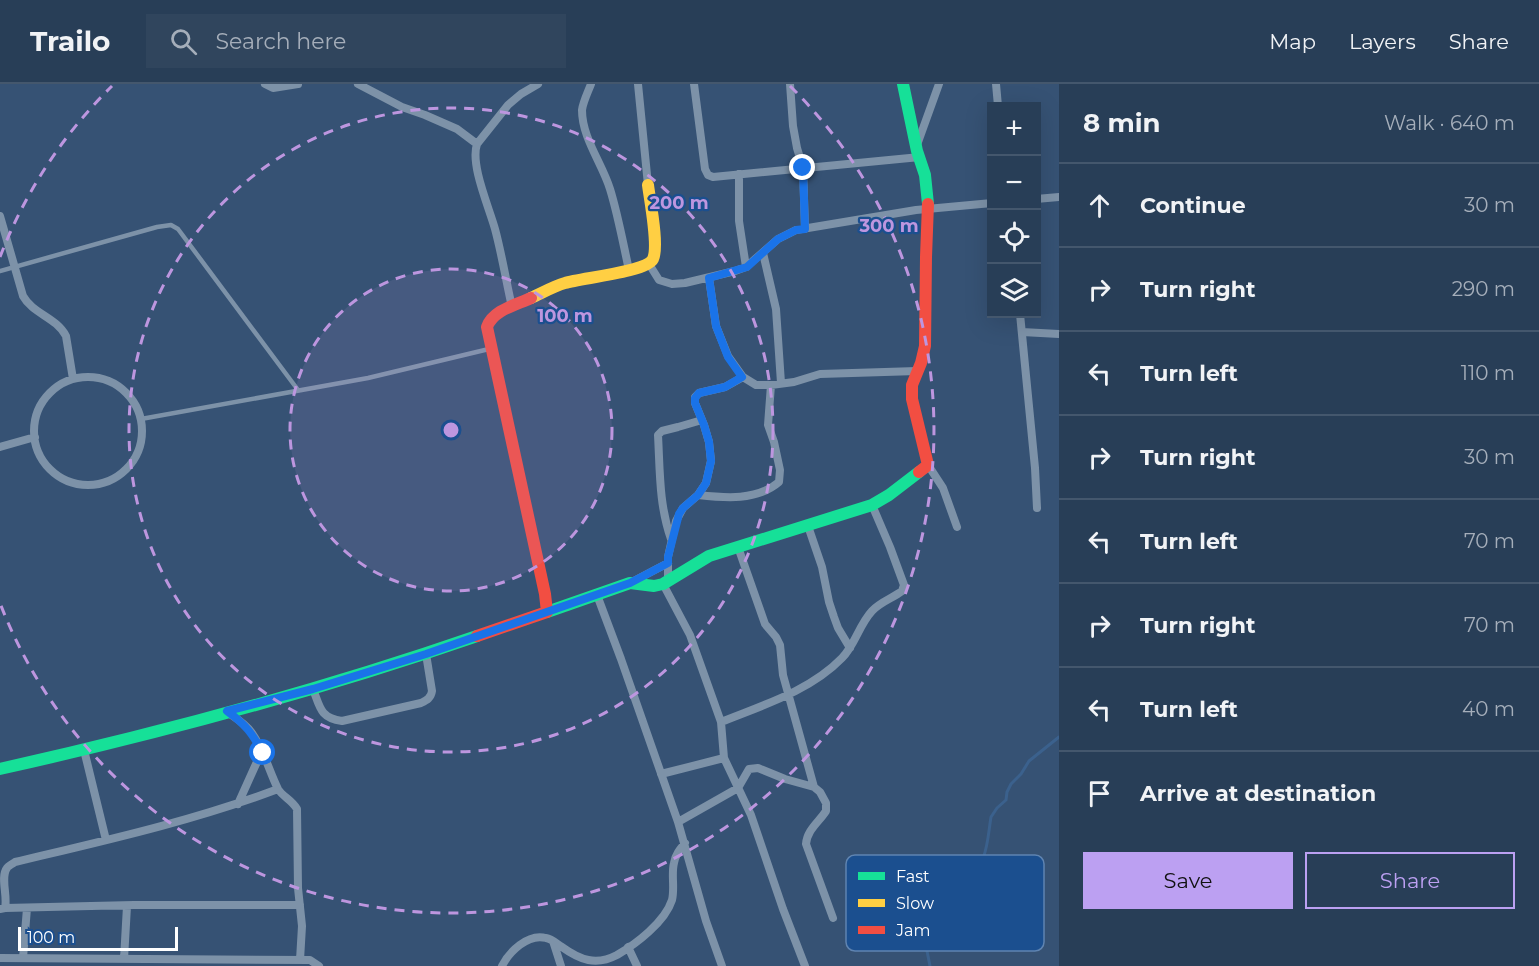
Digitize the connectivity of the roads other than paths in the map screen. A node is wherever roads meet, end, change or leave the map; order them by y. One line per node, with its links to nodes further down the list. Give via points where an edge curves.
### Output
1 (265, 84): 2 (street, via 273,88)
2 (298, 84)
3 (358, 84): 13 (street, via 457,129)
4 (538, 84): 13 (street, via 508,105)
5 (591, 84): 28 (street, via 582,108 584,123 610,187)
6 (638, 84): 17 (street)
7 (694, 84): 16 (street, via 708,176)
8 (790, 84): 15 (street, via 793,126)
9 (903, 84): 14 (street)
10 (939, 84): 14 (street)
11 (996, 84): 12 (street)
12 (998, 102)
13 (477, 144): 31 (street, via 476,165)
14 (919, 151): 15 (street); 21 (street)
15 (803, 168): 16 (street); 23 (street)
16 (739, 174): 27 (street, via 740,221)
17 (648, 184): 25 (street, via 655,248)
18 (1059, 197): 19 (street)
19 (1041, 199)
20 (987, 203): 21 (street)
21 (929, 209): 23 (street); 36 (street, via 925,346)
22 (0, 216): 26 (street)
23 (805, 229): 24 (street, via 778,239)
24 (764, 253): 27 (street); 39 (street, via 776,309)
25 (649, 264): 28 (street); 30 (street, via 659,280 672,284)
26 (14, 266): 29 (lane); 38 (street, via 27,303 63,330); 41 (lane, via 171,225 185,238)
27 (747, 267): 30 (street)
28 (629, 270): 31 (street, via 564,283)
29 (0, 271)
30 (709, 278): 37 (street, via 716,326 728,357)
31 (512, 307): 35 (street, via 490,319)
32 (1020, 318): 33 (street)
33 (1022, 332): 34 (street); 50 (street)
34 (1059, 334)
35 (492, 348): 41 (lane, via 368,378); 60 (street)
36 (917, 371): 39 (street, via 820,374); 46 (street, via 912,399)
37 (742, 377): 40 (street, via 756,385); 43 (street, via 725,387 699,393 695,403)
38 (73, 379): 42 (street, via 92,377 110,381 132,398); 44 (street, via 56,387 43,401)
39 (781, 383): 40 (street)
40 (771, 386): 47 (street, via 768,425 780,470 779,482 750,496)
41 (298, 390): 42 (lane)
42 (141, 418): 44 (street, via 141,443 133,460 120,474 94,484 67,480 51,470)
43 (702, 420): 47 (street, via 711,461 706,483); 49 (street, via 663,430 658,435)
44 (34, 437): 45 (street)
45 (0, 447)
46 (928, 465): 48 (street); 53 (street, via 943,488)
47 (698, 495): 51 (street)
48 (872, 505): 52 (street); 61 (street, via 904,585 902,591 870,613)
49 (662, 506): 51 (street); 54 (street)
50 (1037, 508)
51 (681, 512): 54 (street)
52 (808, 526): 55 (street); 61 (street, via 834,617)
53 (957, 527)
54 (672, 540): 56 (street)
55 (738, 547): 57 (street, via 700,560); 64 (street, via 765,624 780,645)
56 (668, 563): 57 (street); 58 (street)
57 (665, 582): 58 (street, via 654,586); 66 (street, via 690,635)
58 (630, 583): 59 (street)
59 (597, 595): 60 (street); 71 (street)
60 (547, 612): 62 (street)
61 (850, 648): 64 (street, via 834,665)
62 (426, 654): 63 (street); 63 (street, via 432,695 421,703 342,721 324,713)
63 (313, 689): 65 (street)
64 (788, 694): 66 (street); 72 (street)
65 (227, 711): 67 (street); 68 (street, via 252,733)
66 (721, 722): 69 (street)
67 (84, 750): 70 (street); 77 (street)
68 (263, 753): 74 (street); 75 (street)
69 (724, 758): 71 (street); 73 (street)
70 (0, 769)
71 (661, 774): 76 (street)
72 (814, 787): 73 (street, via 758,768 749,769); 83 (street, via 826,803 826,811 806,844)
73 (738, 788): 76 (street); 97 (street)
74 (278, 789): 75 (street); 80 (street, via 297,809)
75 (238, 804): 77 (street)
76 (678, 822): 78 (street)
77 (106, 840): 81 (street, via 7,867 7,902)
78 (685, 843): 85 (street, via 673,864 672,899 666,913); 96 (street)
79 (127, 906): 80 (street); 82 (street); 88 (street)
80 (300, 906): 89 (street)
81 (2, 908): 82 (street)
82 (27, 908): 87 (street)
83 (833, 918)
84 (553, 941): 85 (street, via 589,962 616,956); 93 (street, via 544,937 525,942 516,947); 94 (street)
85 (628, 947): 95 (street)
86 (0, 958): 87 (street)
87 (23, 958): 90 (street)
88 (124, 959): 90 (street); 91 (street)
89 (300, 960): 91 (street); 92 (street, via 310,960)
90 (47, 962)
91 (212, 963)
92 (319, 966)
93 (502, 966)
94 (561, 966)
95 (637, 966)
96 (722, 966)
97 (805, 966)

